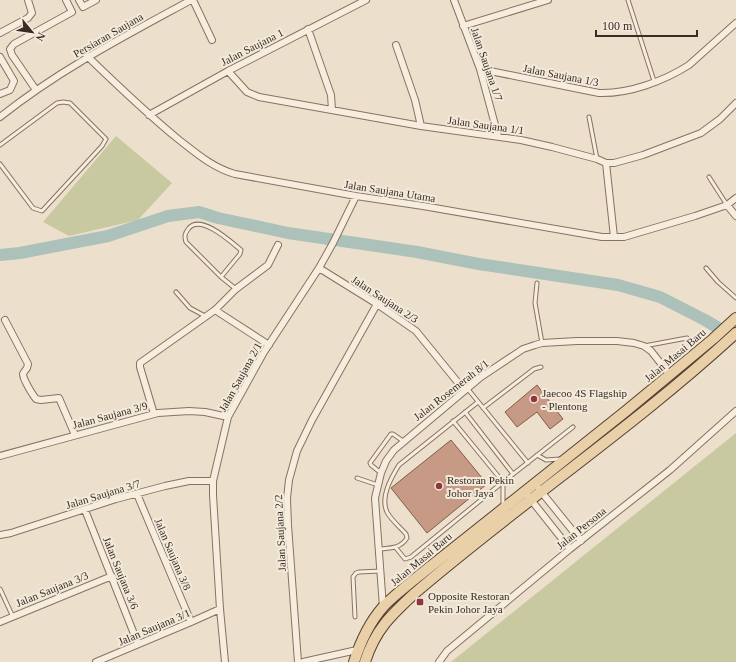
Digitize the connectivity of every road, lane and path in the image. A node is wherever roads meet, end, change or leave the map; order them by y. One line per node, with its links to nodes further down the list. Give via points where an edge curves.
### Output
1 (28, 0): 13 (street, via 32,13 28,18)
2 (66, 0): 21 (street, via 72,12 14,44 10,49)
3 (79, 0): 4 (street, via 83,7)
4 (96, 0)
5 (192, 0): 14 (street); 16 (street, Persiaran Saujana)
6 (366, 0): 12 (street, Jalan Saujana 1)
7 (454, 0): 11 (street, Jalan Saujana 1/7)
8 (548, 0): 11 (street)
9 (628, 0): 20 (lane)
10 (736, 23): 20 (street, Jalan Saujana 1/3, via 689,65)
11 (463, 26): 18 (street, Jalan Saujana 1/7)
12 (308, 30): 19 (street, Jalan Saujana 1); 24 (street, via 331,95)
13 (0, 33)
14 (212, 40)
15 (396, 45): 28 (street)
16 (88, 56): 21 (street, Persiaran Saujana); 25 (street, Jalan Saujana Utama)
17 (0, 58): 22 (street, via 14,81 10,90)
18 (480, 69): 20 (street, Jalan Saujana 1/3, via 599,93 643,87); 29 (street, Jalan Saujana 1/7)
19 (231, 75): 24 (street, Jalan Saujana 1/1, via 247,92 259,98); 25 (street, Jalan Saujana 1)
20 (654, 81)
21 (36, 90): 26 (street, Persiaran Saujana)
22 (0, 94)
23 (736, 103): 32 (street, via 701,133 643,155)
24 (332, 110): 28 (street, Jalan Saujana 1/1)
25 (153, 113): 35 (street, Jalan Saujana Utama, via 209,163 223,171)
26 (1, 115)
27 (589, 118): 31 (lane)
28 (421, 126): 29 (street, Jalan Saujana 1/1)
29 (498, 136): 31 (street, Jalan Saujana 1/1)
30 (0, 145): 33 (lane, via 57,103 63,102 70,103 106,139 42,211 33,208)
31 (597, 159): 32 (street, Jalan Saujana 1/1)
32 (606, 163): 39 (street)
33 (0, 164)
34 (709, 177): 37 (lane)
35 (356, 196): 39 (street, Jalan Saujana Utama); 41 (street, Jalan Saujana 2/1)
36 (736, 198): 37 (street, Jalan Saujana Utama)
37 (727, 205): 38 (street); 39 (street, Jalan Saujana Utama, via 624,237)
38 (736, 216)
39 (614, 237)
40 (278, 245): 45 (street, via 268,265)
41 (319, 268): 48 (street, Jalan Saujana 2/3); 56 (street, Jalan Saujana 2/1)
42 (706, 268): 47 (lane)
43 (221, 276): 43 (lane, via 241,250 210,227 198,224 191,226 186,232 186,242); 45 (lane)
44 (537, 283): 55 (lane, via 535,303)
45 (236, 289): 49 (street)
46 (176, 292): 50 (lane, via 190,308)
47 (736, 298)
48 (377, 304): 61 (street, Jalan Saujana 2/3, via 418,333); 106 (street, Jalan Saujana 2/2, via 312,420 297,452 289,480 288,525)
49 (215, 310): 50 (street); 56 (street)
50 (205, 316): 66 (street, via 140,363)
51 (736, 318): 59 (main road, Jalan Masai Baru)
52 (5, 320): 70 (street, via 28,364 23,376 32,394 36,399 42,400 59,398)
53 (736, 333): 60 (main road, Jalan Masai Baru)
54 (687, 338): 57 (lane)
55 (542, 343): 57 (street, Jalan Rosemerah 8/1, via 617,341); 61 (street, Jalan Rosemerah 8/1, via 523,349)
56 (269, 345): 67 (street, Jalan Saujana 2/1)
57 (644, 346): 59 (street)
58 (541, 367): 63 (lane, via 534,369)
59 (670, 375): 60 (main road); 74 (main road, Jalan Masai Baru)
60 (685, 377): 83 (main road, Jalan Masai Baru)
61 (466, 389): 62 (lane); 71 (street, Jalan Rosemerah 8/1)
62 (478, 402): 63 (lane); 65 (lane)
63 (483, 408): 75 (lane)
64 (736, 411): 89 (street, Jalan Persona, via 670,470)
65 (465, 412): 68 (lane); 77 (lane)
66 (154, 414): 67 (street, Jalan Saujana 3/9, via 189,411); 70 (street, Jalan Saujana 3/9)
67 (228, 417): 79 (street, Jalan Saujana 2/1)
68 (454, 422): 80 (lane); 90 (lane, via 399,465 391,477 386,490 387,512 407,538)
69 (573, 427): 72 (lane)
70 (75, 435): 73 (street, Jalan Saujana 3/9)
71 (403, 441): 76 (street, Jalan Rosemerah 8/1, via 386,461); 76 (lane, via 391,434 370,463)
72 (537, 455): 74 (lane, via 552,460); 75 (lane)
73 (0, 456)
74 (567, 458): 81 (main road, Jalan Masai Baru)
75 (528, 463): 77 (lane)
76 (381, 472): 82 (street, Jalan Rosemerah 8/1)
77 (513, 474): 80 (lane)
78 (357, 478): 82 (lane)
79 (213, 481): 84 (street, Jalan Saujana 3/7, via 189,481); 97 (street, Jalan Saujana 2/1)
80 (503, 482): 86 (lane); 90 (lane, via 411,557 406,559)
81 (535, 483): 83 (street); 85 (main road, Jalan Masai Baru)
82 (378, 485): 91 (street, Jalan Rosemerah 8/1, via 375,498)
83 (541, 491): 85 (main road, Jalan Masai Baru); 89 (street)
84 (137, 494): 87 (street, Jalan Saujana 3/7); 101 (street, Jalan Saujana 3/8)
85 (527, 495): 86 (main road, Jalan Masai Baru); 92 (street); 109 (main road, Jalan Masai Baru, via 396,609 377,634)
86 (503, 508): 96 (main road, Jalan Masai Baru)
87 (85, 510): 88 (street, Jalan Saujana 3/7); 94 (street, Jalan Saujana 3/6)
88 (0, 535)
89 (581, 541): 92 (street, Jalan Persona)
90 (396, 548): 91 (lane)
91 (379, 549): 93 (street, Jalan Rosemerah 8/1)
92 (570, 549): 110 (street, Jalan Persona, via 447,651)
93 (381, 571): 96 (street, Jalan Rosemerah 8/1); 99 (lane, via 359,572 354,577)
94 (112, 576): 98 (street, Jalan Saujana 3/3); 102 (street, Jalan Saujana 3/6)
95 (0, 589): 98 (lane)
96 (383, 608): 103 (main road, Jalan Masai Baru, via 369,627)
97 (220, 609): 101 (street, Jalan Saujana 3/1); 105 (street, Jalan Saujana 2/1)
98 (13, 616): 100 (street, Jalan Saujana 3/3)
99 (355, 616)
100 (0, 622)
101 (191, 622): 102 (street, Jalan Saujana 3/1)
102 (138, 644): 104 (street, Jalan Saujana 3/1)
103 (358, 650): 107 (street); 108 (main road, Jalan Masai Baru)
104 (96, 662)
105 (225, 662)
106 (298, 662)
107 (303, 662)
108 (354, 662)
109 (365, 662)
110 (439, 662)

